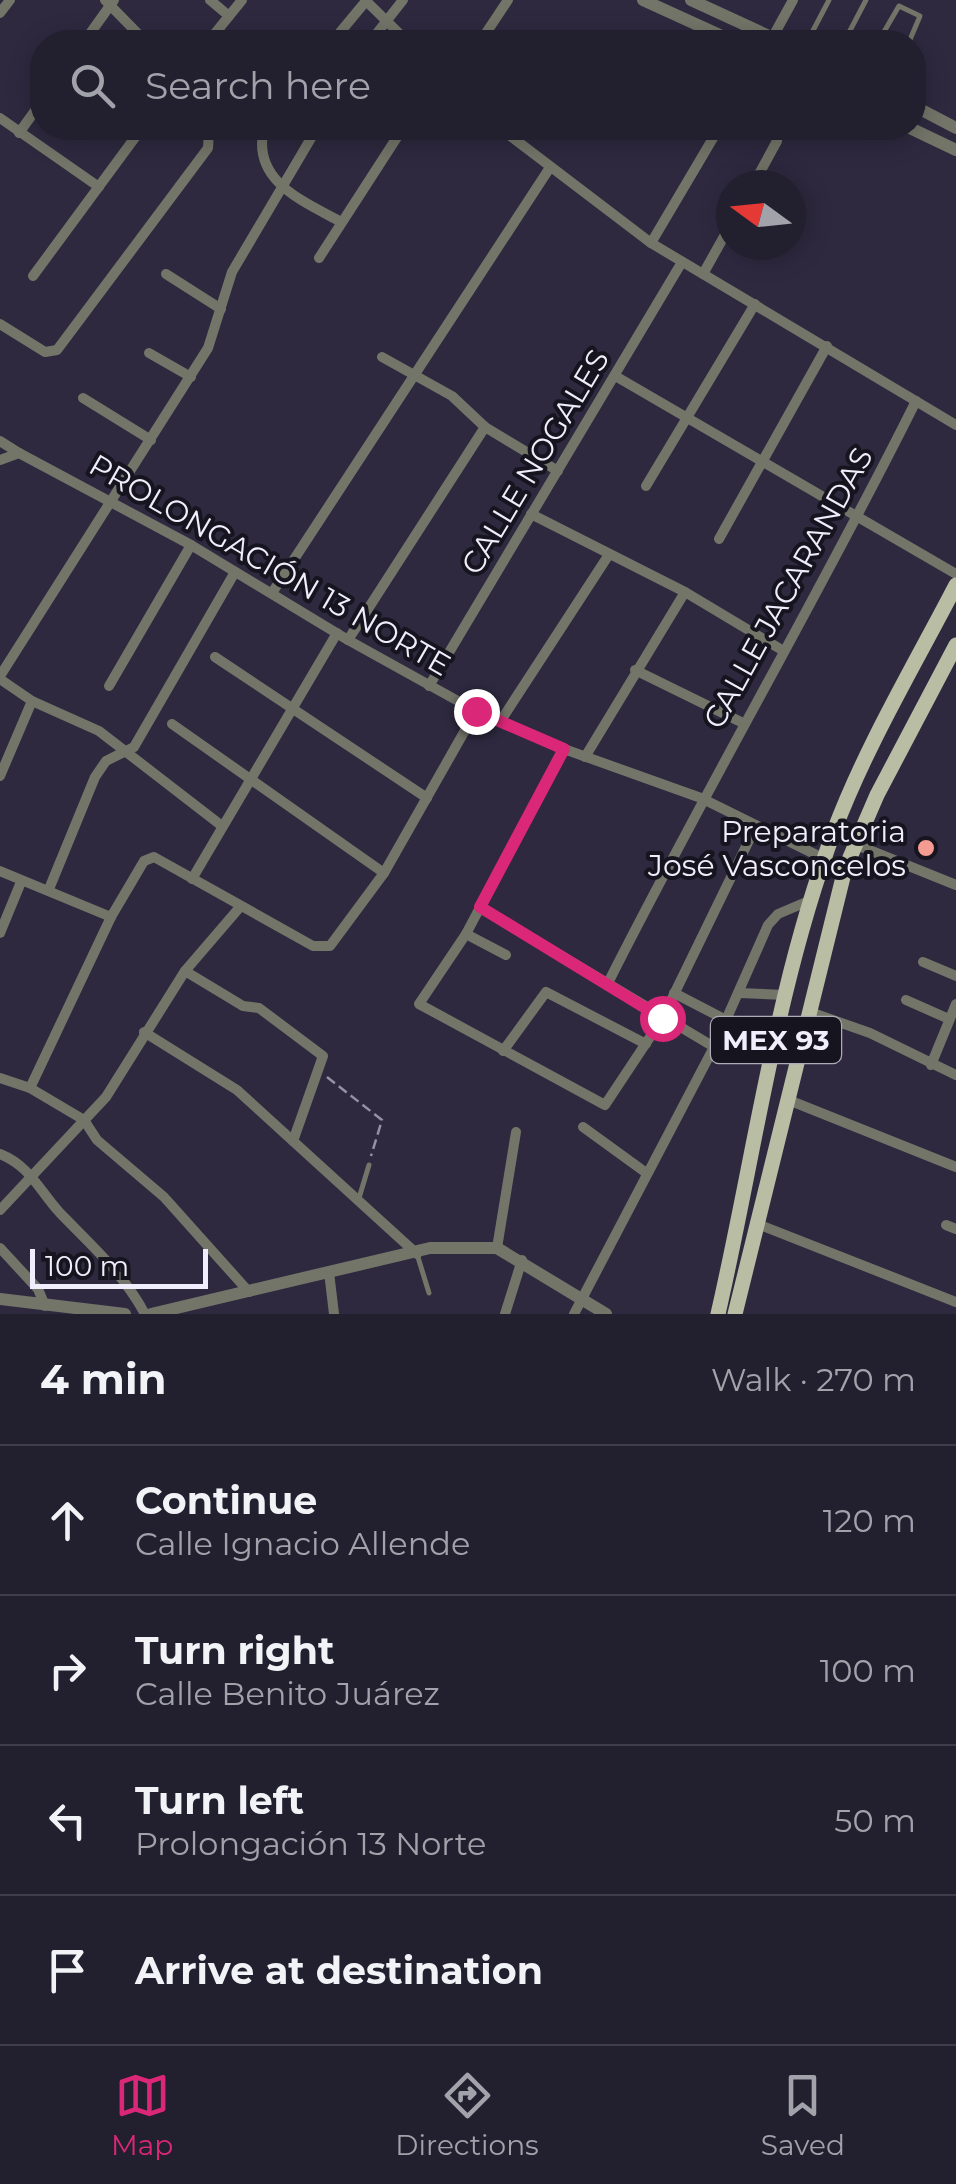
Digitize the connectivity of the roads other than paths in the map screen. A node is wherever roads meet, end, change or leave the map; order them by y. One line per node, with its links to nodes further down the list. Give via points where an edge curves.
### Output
1 (10, 0): 14 (street)
2 (210, 0): 15 (street)
3 (242, 0): 15 (street)
4 (366, 0): 16 (street); 20 (street)
5 (403, 0): 16 (street)
6 (508, 0): 23 (street)
7 (643, 0): 24 (street)
8 (691, 0): 13 (street)
9 (793, 0): 26 (street)
10 (828, 0): 27 (lane)
11 (866, 0): 28 (lane)
12 (110, 2): 17 (street); 18 (street)
13 (717, 6): 25 (street)
14 (0, 13)
15 (229, 16): 19 (street)
16 (384, 20): 21 (street); 22 (street)
17 (92, 30)
18 (135, 30)
19 (218, 30)
20 (342, 30)
21 (378, 30)
22 (395, 30)
23 (488, 30)
24 (709, 30)
25 (757, 30)
26 (780, 30)
27 (813, 30)
28 (850, 30)
29 (885, 30): 30 (lane, via 899,6 906,6 920,16)
30 (915, 30)
31 (926, 112): 34 (street)
32 (0, 118): 35 (street)
33 (30, 119): 35 (street)
34 (956, 128)
35 (20, 134): 49 (street)
36 (926, 136): 45 (street)
37 (133, 140): 49 (street)
38 (208, 140): 60 (street, via 57,350 44,352)
39 (265, 140): 48 (street, via 267,167)
40 (309, 140): 48 (street)
41 (395, 140): 50 (street)
42 (515, 140): 46 (street)
43 (713, 140): 51 (street)
44 (777, 141): 47 (street)
45 (956, 150)
46 (550, 169): 51 (street); 64 (street)
47 (761, 170)
48 (280, 186): 50 (street); 59 (street, via 232,272)
49 (99, 188): 57 (street)
50 (341, 222): 53 (street)
51 (651, 243): 54 (street)
52 (716, 251): 56 (street)
53 (319, 258)
54 (682, 262): 56 (street); 66 (street, CALLE NOGALES)
55 (166, 274): 59 (street)
56 (703, 274): 58 (street)
57 (33, 276)
58 (756, 304): 61 (street); 69 (street)
59 (221, 309): 65 (street)
60 (0, 324)
61 (827, 346): 68 (street); 76 (street)
62 (149, 353): 65 (street)
63 (382, 357): 64 (street)
64 (412, 374): 71 (street, via 452,396); 89 (street)
65 (191, 377): 72 (street)
66 (616, 377): 69 (street); 77 (street, CALLE NOGALES)
67 (83, 398): 72 (street)
68 (916, 401): 70 (street); 81 (street, CALLE JACARANDAS)
69 (689, 418): 76 (street); 78 (street)
70 (956, 426)
71 (485, 427): 77 (street); 91 (street)
72 (151, 440): 79 (street)
73 (0, 441): 74 (street, PROLONGACIÓN 13 NORTE)
74 (18, 453): 75 (street); 79 (street, PROLONGACIÓN 13 NORTE)
75 (0, 460)
76 (765, 460): 81 (street); 82 (street)
77 (558, 471): 80 (street, CALLE NOGALES)
78 (646, 486)
79 (112, 502): 83 (street, PROLONGACIÓN 13 NORTE); 96 (street)
80 (531, 514): 84 (street); 98 (street, CALLE NOGALES)
81 (860, 515): 86 (street); 93 (street, CALLE JACARANDAS)
82 (719, 539)
83 (192, 545): 85 (street, PROLONGACIÓN 13 NORTE); 97 (street)
84 (608, 556): 88 (street); 102 (street)
85 (235, 572): 89 (street, PROLONGACIÓN 13 NORTE); 106 (street)
86 (956, 574)
87 (956, 585): 114 (main road, MEX 93)
88 (684, 592): 93 (street); 95 (street)
89 (272, 594): 90 (street, PROLONGACIÓN 13 NORTE)
90 (336, 634): 91 (street, PROLONGACIÓN 13 NORTE); 100 (street)
91 (348, 640): 98 (street, PROLONGACIÓN 13 NORTE)
92 (956, 644): 115 (main road, MEX 93)
93 (782, 650): 103 (street, CALLE JACARANDAS)
94 (215, 657): 100 (street)
95 (635, 670): 103 (street); 107 (street)
96 (0, 678): 99 (street)
97 (109, 686)
98 (428, 686): 101 (street, PROLONGACIÓN 13 NORTE)
99 (32, 701): 106 (street, via 99,731); 108 (street)
100 (290, 708): 109 (street); 110 (street)
101 (476, 711): 102 (street, PROLONGACIÓN 13 NORTE); 110 (street)
102 (500, 722): 105 (street, PROLONGACIÓN 13 NORTE)
103 (743, 723): 111 (street, CALLE JACARANDAS)
104 (172, 724): 109 (street)
105 (564, 749): 107 (street, PROLONGACIÓN 13 NORTE); 126 (street)
106 (126, 752): 112 (street); 123 (street, via 106,761 95,777)
107 (585, 757): 111 (street, PROLONGACIÓN 13 NORTE)
108 (0, 776)
109 (250, 779): 112 (street); 119 (street)
110 (427, 798): 119 (street)
111 (701, 798): 113 (street, PROLONGACIÓN 13 NORTE); 134 (street, CALLE JACARANDAS)
112 (222, 826): 120 (street)
113 (755, 828): 116 (street, PROLONGACIÓN 13 NORTE); 135 (street)
114 (832, 835): 115 (street); 116 (main road, MEX 93)
115 (854, 845): 117 (main road, MEX 93); 122 (street)
116 (825, 862): 117 (street, PROLONGACIÓN 13 NORTE); 124 (main road, MEX 93)
117 (845, 869): 140 (main road, MEX 93)
118 (0, 871): 121 (street)
119 (384, 873): 125 (street, via 330,946 313,946)
120 (192, 879): 125 (street); 127 (street, via 154,857 144,860)
121 (21, 882): 123 (street); 128 (street)
122 (956, 885)
123 (49, 889): 127 (street)
124 (811, 900): 136 (street, via 768,924); 137 (main road, MEX 93)
125 (240, 907): 132 (street)
126 (480, 907): 129 (street); 134 (street)
127 (110, 917): 151 (street)
128 (0, 934)
129 (466, 934): 130 (street); 147 (street, via 419,1004)
130 (506, 954)
131 (924, 962): 133 (street)
132 (186, 971): 144 (street); 156 (street, via 243,1006 260,1008 323,1056)
133 (956, 976)
134 (608, 984): 141 (street)
135 (674, 993): 141 (street); 143 (street)
136 (739, 993): 137 (street); 143 (street)
137 (785, 995): 164 (main road, MEX 93)
138 (906, 1000): 142 (street)
139 (956, 1004): 142 (street)
140 (810, 1012): 148 (street, via 870,1033); 152 (main road, MEX 93)
141 (662, 1018): 145 (street); 146 (street)
142 (949, 1019): 148 (street)
143 (726, 1020): 146 (street)
144 (144, 1032): 153 (street, via 106,1098); 156 (street, via 237,1090)
145 (646, 1044): 147 (street, via 546,992); 147 (street, via 605,1105)
146 (714, 1047): 160 (street)
147 (504, 1051)
148 (931, 1066): 149 (street)
149 (956, 1074)
150 (0, 1078): 151 (street)
151 (30, 1088): 153 (street)
152 (791, 1101): 159 (street); 164 (main road, MEX 93)
153 (84, 1120): 161 (street); 170 (street, via 97,1140 164,1196)
154 (583, 1127): 160 (street)
155 (516, 1132): 166 (street)
156 (293, 1141): 162 (street)
157 (0, 1154): 161 (street)
158 (369, 1165): 162 (lane)
159 (956, 1167)
160 (645, 1172): 173 (street)
161 (32, 1176): 163 (street); 179 (street)
162 (358, 1201): 167 (street)
163 (0, 1210)
164 (747, 1222): 174 (street); 184 (main road, MEX 93); 185 (main road, MEX 93)
165 (0, 1248): 175 (street)
166 (496, 1248): 167 (street); 168 (street)
167 (417, 1254): 169 (street); 171 (lane)
168 (522, 1260): 173 (street); 181 (street)
169 (329, 1272): 170 (street); 180 (street)
170 (248, 1292): 177 (street)
171 (429, 1293)
172 (0, 1299): 175 (street)
173 (580, 1299): 182 (street); 183 (street)
174 (956, 1302)
175 (45, 1306): 176 (street)
176 (64, 1311): 178 (street)
177 (172, 1313): 179 (street)
178 (125, 1314)
179 (148, 1314)
180 (334, 1314)
181 (505, 1314)
182 (574, 1314)
183 (606, 1314)
184 (718, 1314)
185 (735, 1314)

